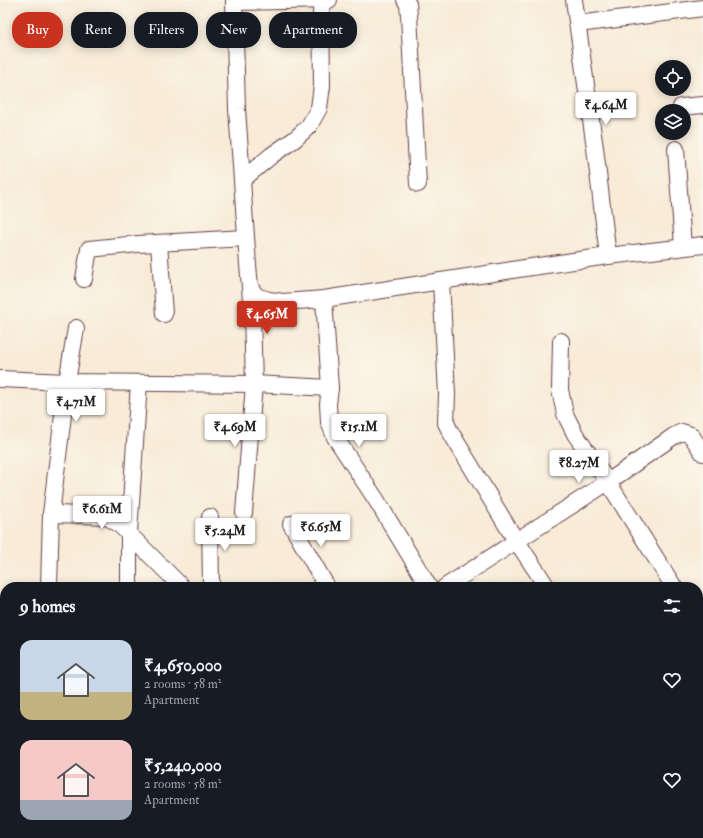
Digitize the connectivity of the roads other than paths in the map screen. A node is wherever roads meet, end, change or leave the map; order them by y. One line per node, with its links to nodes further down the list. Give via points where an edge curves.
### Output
1 (405, 0): 11 (street, via 409,15)
2 (574, 0): 6 (street)
3 (234, 1): 4 (street); 10 (street)
4 (325, 1): 10 (street, via 319,108 309,126)
5 (703, 8): 6 (street)
6 (578, 24): 16 (street)
7 (703, 105): 8 (street)
8 (691, 106)
9 (676, 149): 15 (street)
10 (242, 180): 12 (street)
11 (418, 184)
12 (246, 238): 13 (street); 19 (street)
13 (159, 243): 17 (street, via 89,249); 21 (street)
14 (703, 245): 15 (street)
15 (683, 247): 16 (street)
16 (608, 256): 18 (street)
17 (84, 279)
18 (441, 281): 20 (street); 36 (street, via 447,394 446,423)
19 (250, 287): 20 (street, via 256,296 269,300 283,302); 27 (street)
20 (324, 298): 28 (street)
21 (164, 314)
22 (76, 328): 25 (street)
23 (561, 341): 30 (street, via 560,390 565,414 575,434)
24 (0, 379): 25 (street)
25 (67, 382): 26 (street); 32 (street)
26 (139, 383): 27 (street); 35 (street)
27 (254, 384): 28 (street); 31 (street)
28 (330, 388): 42 (street, via 329,422 335,437)
29 (703, 453): 30 (street, via 691,435 682,432)
30 (608, 482): 36 (street); 45 (street)
31 (244, 513)
32 (51, 514): 35 (street, via 105,516); 37 (street)
33 (210, 517): 40 (street)
34 (291, 524): 41 (street)
35 (128, 533): 38 (street); 39 (street)
36 (517, 541): 43 (street); 44 (street)
37 (49, 582)
38 (129, 582)
39 (177, 582)
40 (211, 582)
41 (324, 582)
42 (426, 582)
43 (452, 582)
44 (544, 582)
45 (671, 582)

